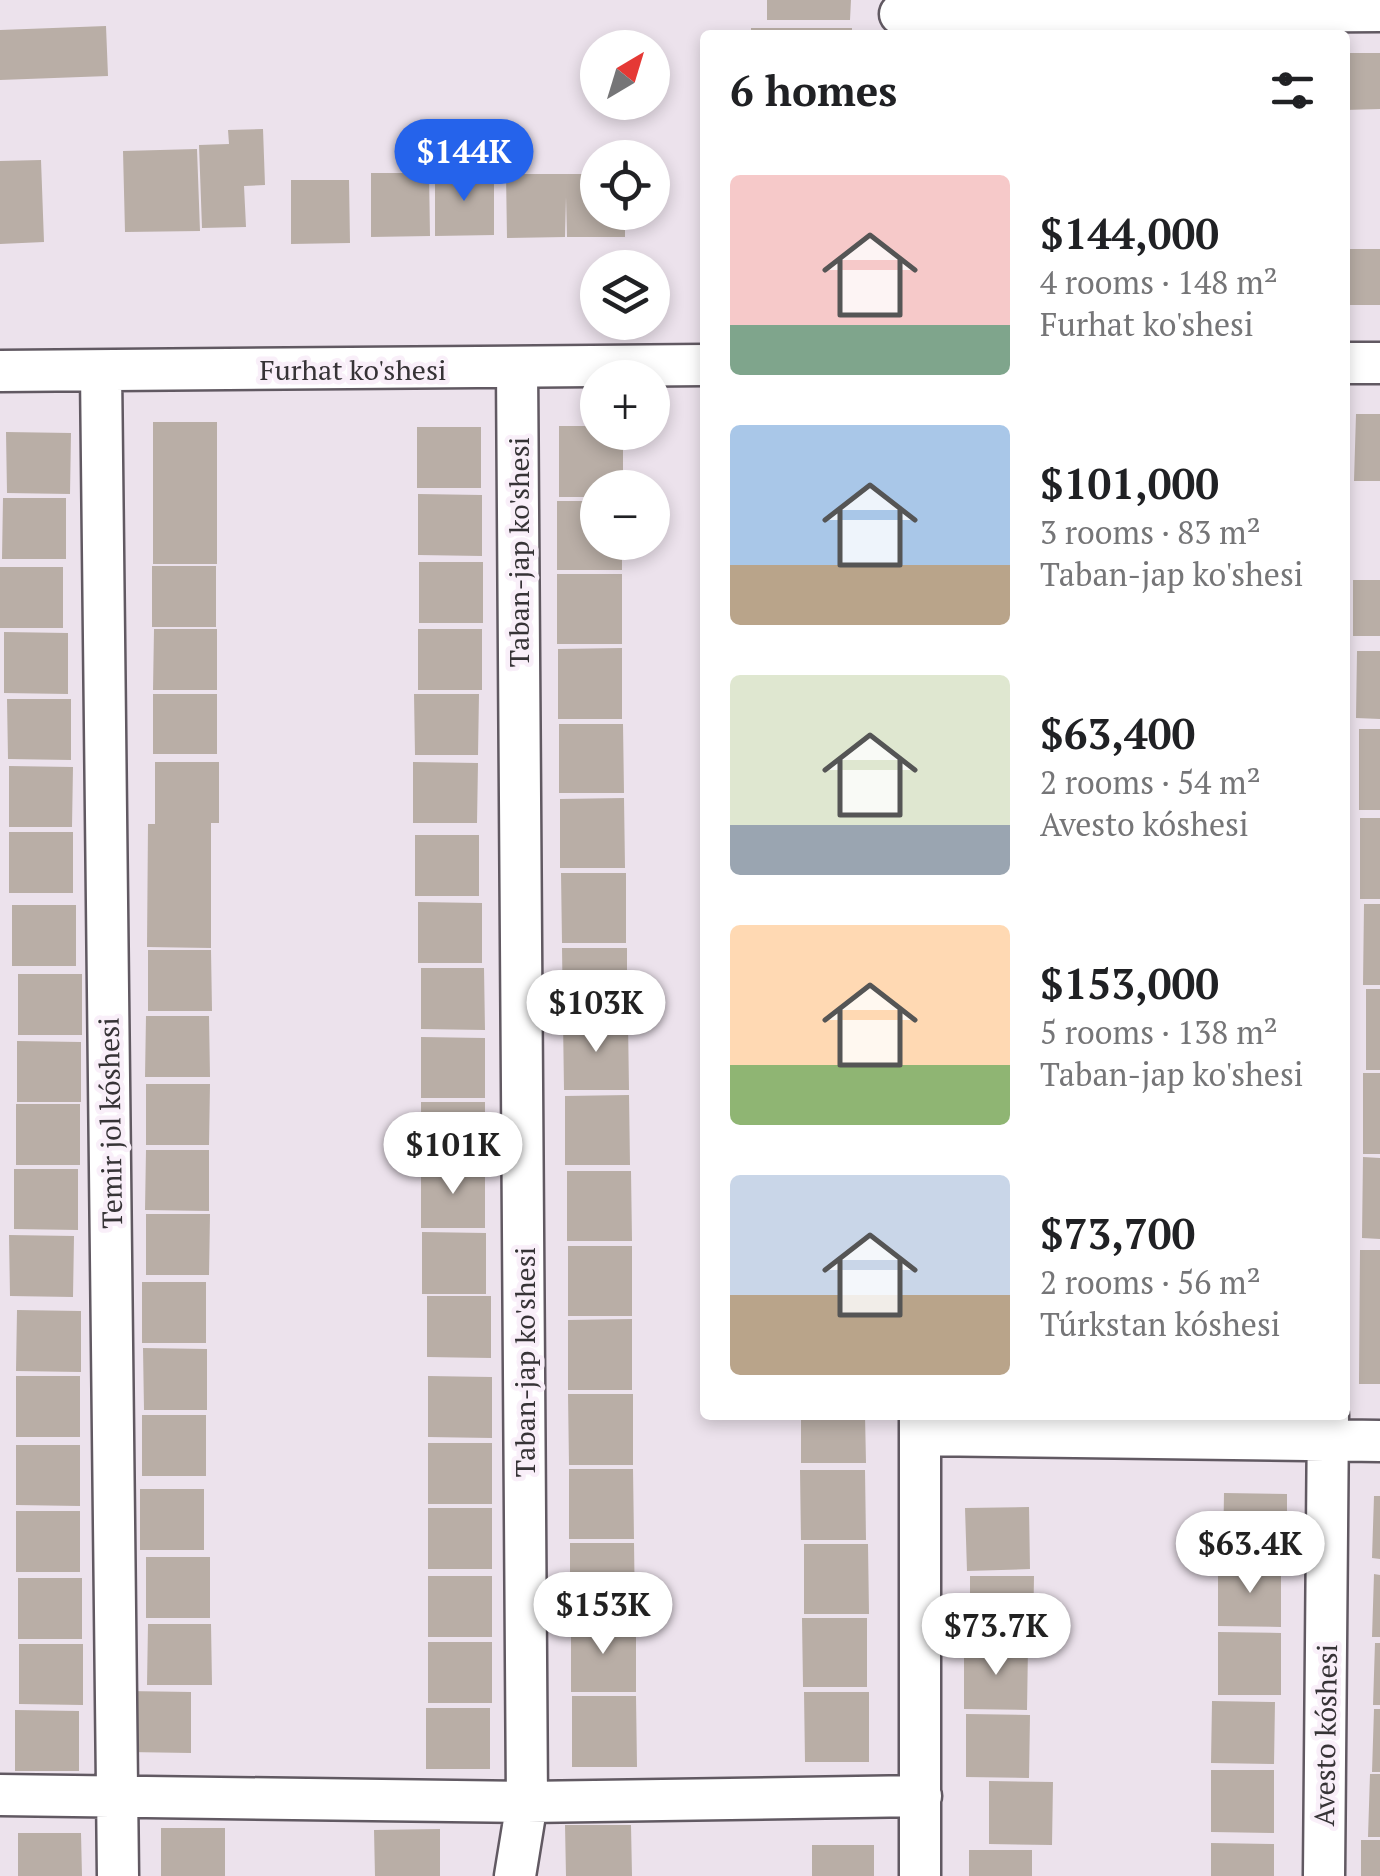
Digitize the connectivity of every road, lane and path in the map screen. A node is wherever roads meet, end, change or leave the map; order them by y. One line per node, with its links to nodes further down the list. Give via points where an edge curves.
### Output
1 (1380, 11): 2 (street)
2 (900, 16)
3 (1350, 363): 4 (street)
4 (1380, 363)
5 (700, 365): 6 (street, Furhat ko'shesi)
6 (517, 368): 8 (street, Furhat ko'shesi); 15 (street, Taban-jap ko'shesi)
7 (0, 371): 8 (street, Furhat ko'shesi)
8 (101, 371): 13 (street, Temir jol kóshesi)
9 (920, 1425): 10 (street); 14 (street)
10 (1328, 1428): 11 (street); 19 (street, Avesto kóshesi)
11 (1380, 1441)
12 (0, 1795): 13 (street)
13 (118, 1796): 15 (street); 16 (street, Temir jol kóshesi)
14 (920, 1796): 15 (street); 18 (street)
15 (527, 1802): 17 (street, Taban-jap ko'shesi)
16 (118, 1876)
17 (515, 1876)
18 (920, 1876)
19 (1324, 1876)

